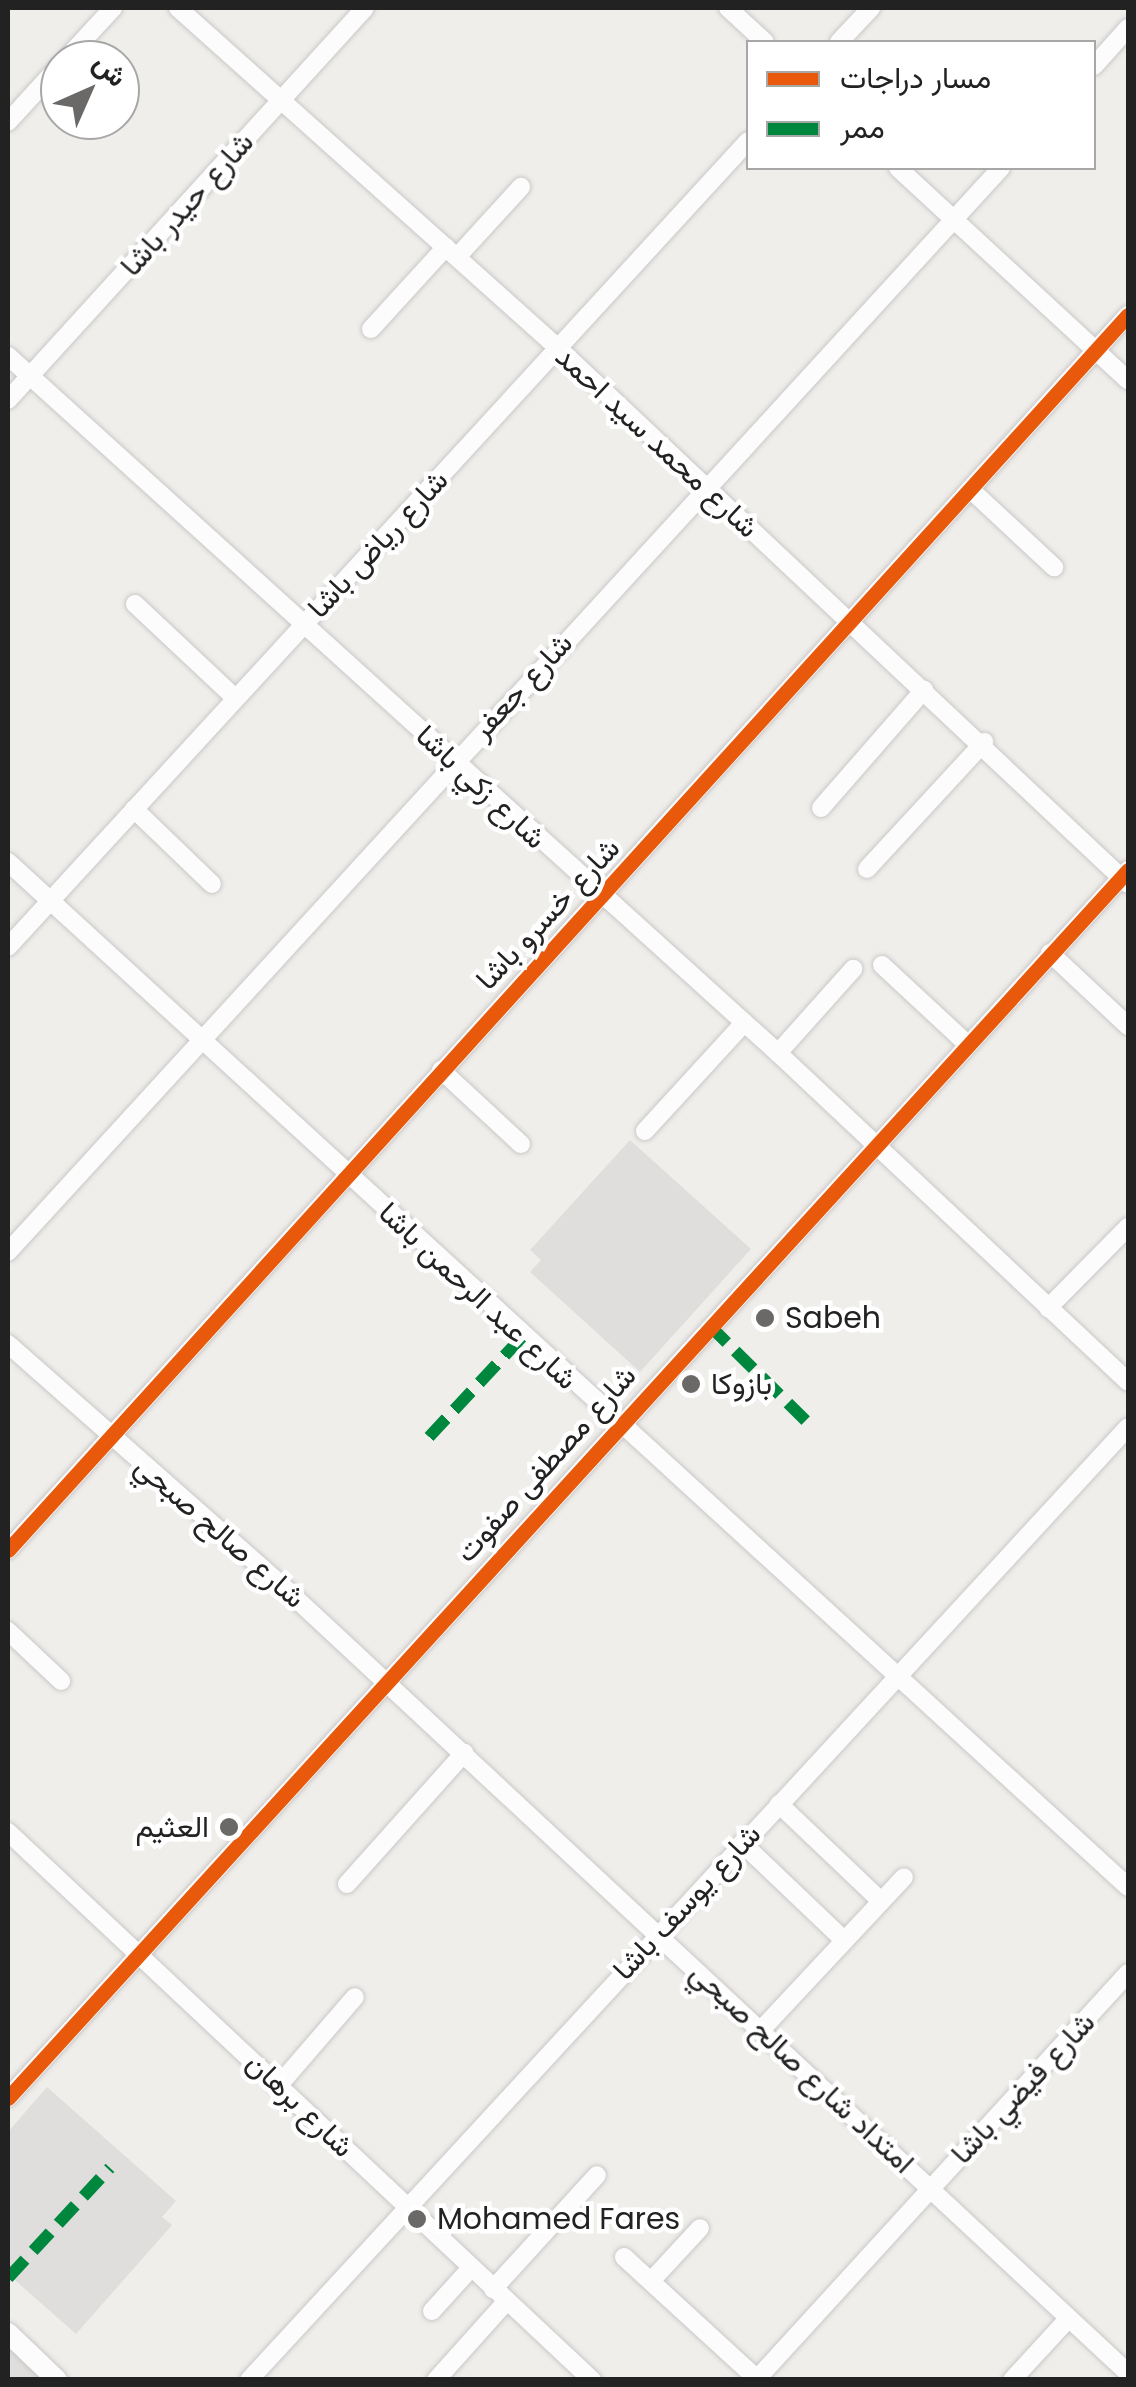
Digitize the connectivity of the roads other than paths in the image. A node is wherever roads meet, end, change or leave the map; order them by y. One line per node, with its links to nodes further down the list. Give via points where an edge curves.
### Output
1 (113, 8): 7 (street)
2 (178, 8): 12 (street, شارع محمد سيد احمد)
3 (365, 8): 12 (street, شارع حيدر باشا)
4 (728, 8): 8 (street)
5 (870, 8): 9 (street)
6 (1128, 28): 10 (street)
7 (83, 40)
8 (763, 40)
9 (840, 40)
10 (1096, 64)
11 (40, 86): 13 (street)
12 (281, 100): 19 (street, شارع محمد سيد احمد); 25 (street, شارع حيدر باشا)
13 (8, 122)
14 (746, 143): 22 (street, شارع رياض باشا)
15 (900, 170): 18 (street)
16 (999, 170): 18 (street, شارع جعفر)
17 (520, 187): 19 (street)
18 (954, 219): 23 (street); 28 (street, شارع جعفر)
19 (452, 252): 21 (street); 22 (street, شارع محمد سيد احمد)
20 (1128, 315): 23 (street, شارع خسرو باشا)
21 (371, 329)
22 (558, 348): 28 (street, شارع محمد سيد احمد); 32 (street, شارع رياض باشا)
23 (1095, 351): 26 (street); 29 (street, شارع خسرو باشا)
24 (8, 356): 25 (street, شارع زكي باشا)
25 (30, 376): 27 (street, شارع حيدر باشا); 32 (street, شارع زكي باشا)
26 (1128, 380)
27 (8, 400)
28 (705, 488): 33 (street, شارع محمد سيد احمد); 37 (street, شارع جعفر)
29 (970, 489): 30 (street); 33 (street, شارع خسرو باشا)
30 (1054, 567)
31 (135, 604): 35 (street)
32 (305, 622): 35 (street, شارع رياض باشا); 37 (street, شارع زكي باشا)
33 (849, 622): 34 (street, شارع محمد سيد احمد); 44 (street, شارع خسرو باشا)
34 (924, 690): 36 (street, شارع محمد سيد احمد); 39 (street)
35 (235, 698): 38 (street, شارع رياض باشا)
36 (984, 742): 41 (street); 42 (street, شارع محمد سيد احمد)
37 (453, 760): 44 (street, شارع زكي باشا); 52 (street, شارع جعفر)
38 (134, 808): 43 (street); 45 (street, شارع رياض باشا)
39 (821, 808)
40 (8, 862): 45 (street, شارع عبد الرحمن باشا)
41 (866, 869)
42 (1126, 877): 47 (street, شارع مصطفى صفوت)
43 (212, 884)
44 (602, 898): 50 (street, شارع زكي باشا); 55 (street, شارع خسرو باشا)
45 (50, 901): 46 (street, شارع رياض باشا); 52 (street, شارع عبد الرحمن باشا)
46 (8, 948)
47 (1050, 954): 51 (street); 53 (street, شارع مصطفى صفوت)
48 (882, 966): 53 (street)
49 (852, 968): 54 (street)
50 (744, 1023): 54 (street, شارع زكي باشا); 56 (street)
51 (1128, 1026)
52 (200, 1039): 59 (street, شارع عبد الرحمن باشا); 61 (street, شارع جعفر)
53 (967, 1044): 58 (street, شارع مصطفى صفوت)
54 (778, 1053): 58 (street, شارع زكي باشا)
55 (441, 1070): 57 (street); 59 (street, شارع خسرو باشا)
56 (645, 1131)
57 (521, 1144)
58 (875, 1147): 62 (street, شارع زكي باشا); 65 (street, شارع مصطفى صفوت)
59 (348, 1176): 65 (street, شارع عبد الرحمن باشا); 67 (street, شارع خسرو باشا)
60 (1128, 1226): 62 (street)
61 (8, 1252)
62 (1048, 1308): 64 (street, شارع زكي باشا)
63 (8, 1344): 67 (street, شارع صالح صبحي)
64 (1128, 1382)
65 (618, 1426): 70 (street, شارع عبد الرحمن باشا); 72 (street, شارع مصطفى صفوت)
66 (1128, 1427): 70 (street, شارع يوسف باشا)
67 (111, 1436): 68 (street, شارع خسرو باشا); 72 (street, شارع صالح صبحي)
68 (8, 1550)
69 (8, 1631): 71 (street)
70 (896, 1680): 74 (street, شارع يوسف باشا); 79 (street, شارع عبد الرحمن باشا, via 931,1704)
71 (61, 1681)
72 (385, 1682): 73 (street, امتداد شارع صالح صبحي); 83 (street, شارع مصطفى صفوت)
73 (464, 1753): 78 (street); 81 (street, امتداد شارع صالح صبحي)
74 (779, 1804): 76 (street, شارع يوسف باشا); 80 (street)
75 (8, 1832): 83 (street, شارع برهان)
76 (742, 1843): 81 (street, شارع يوسف باشا); 82 (street)
77 (904, 1877): 80 (street)
78 (347, 1884)
79 (1128, 1888)
80 (881, 1901): 82 (street)
81 (658, 1932): 86 (street, امتداد شارع صالح صبحي); 91 (street, شارع يوسف باشا)
82 (844, 1940): 86 (street)
83 (140, 1951): 87 (street, شارع برهان); 88 (street, شارع مصطفى صفوت)
84 (1128, 1973): 90 (street, شارع فيضي باشا)
85 (355, 1996): 87 (street)
86 (761, 2030): 90 (street, امتداد شارع صالح صبحي)
87 (279, 2085): 91 (street, شارع برهان)
88 (8, 2098)
89 (597, 2175): 96 (street)
90 (930, 2189): 98 (street, امتداد شارع صالح صبحي); 101 (street, شارع فيضي باشا)
91 (406, 2206): 94 (street, شارع برهان); 103 (street, شارع يوسف باشا)
92 (700, 2228): 95 (street)
93 (624, 2256): 95 (street)
94 (471, 2268): 96 (street, شارع برهان); 97 (street)
95 (651, 2281): 101 (street)
96 (500, 2295): 104 (street); 105 (street, شارع برهان)
97 (432, 2310)
98 (1069, 2318): 100 (street, امتداد شارع صالح صبحي); 106 (street)
99 (8, 2333): 102 (street)
100 (1128, 2373)
101 (757, 2379)
102 (58, 2380)
103 (249, 2380)
104 (436, 2380)
105 (592, 2380)
106 (1012, 2380)

